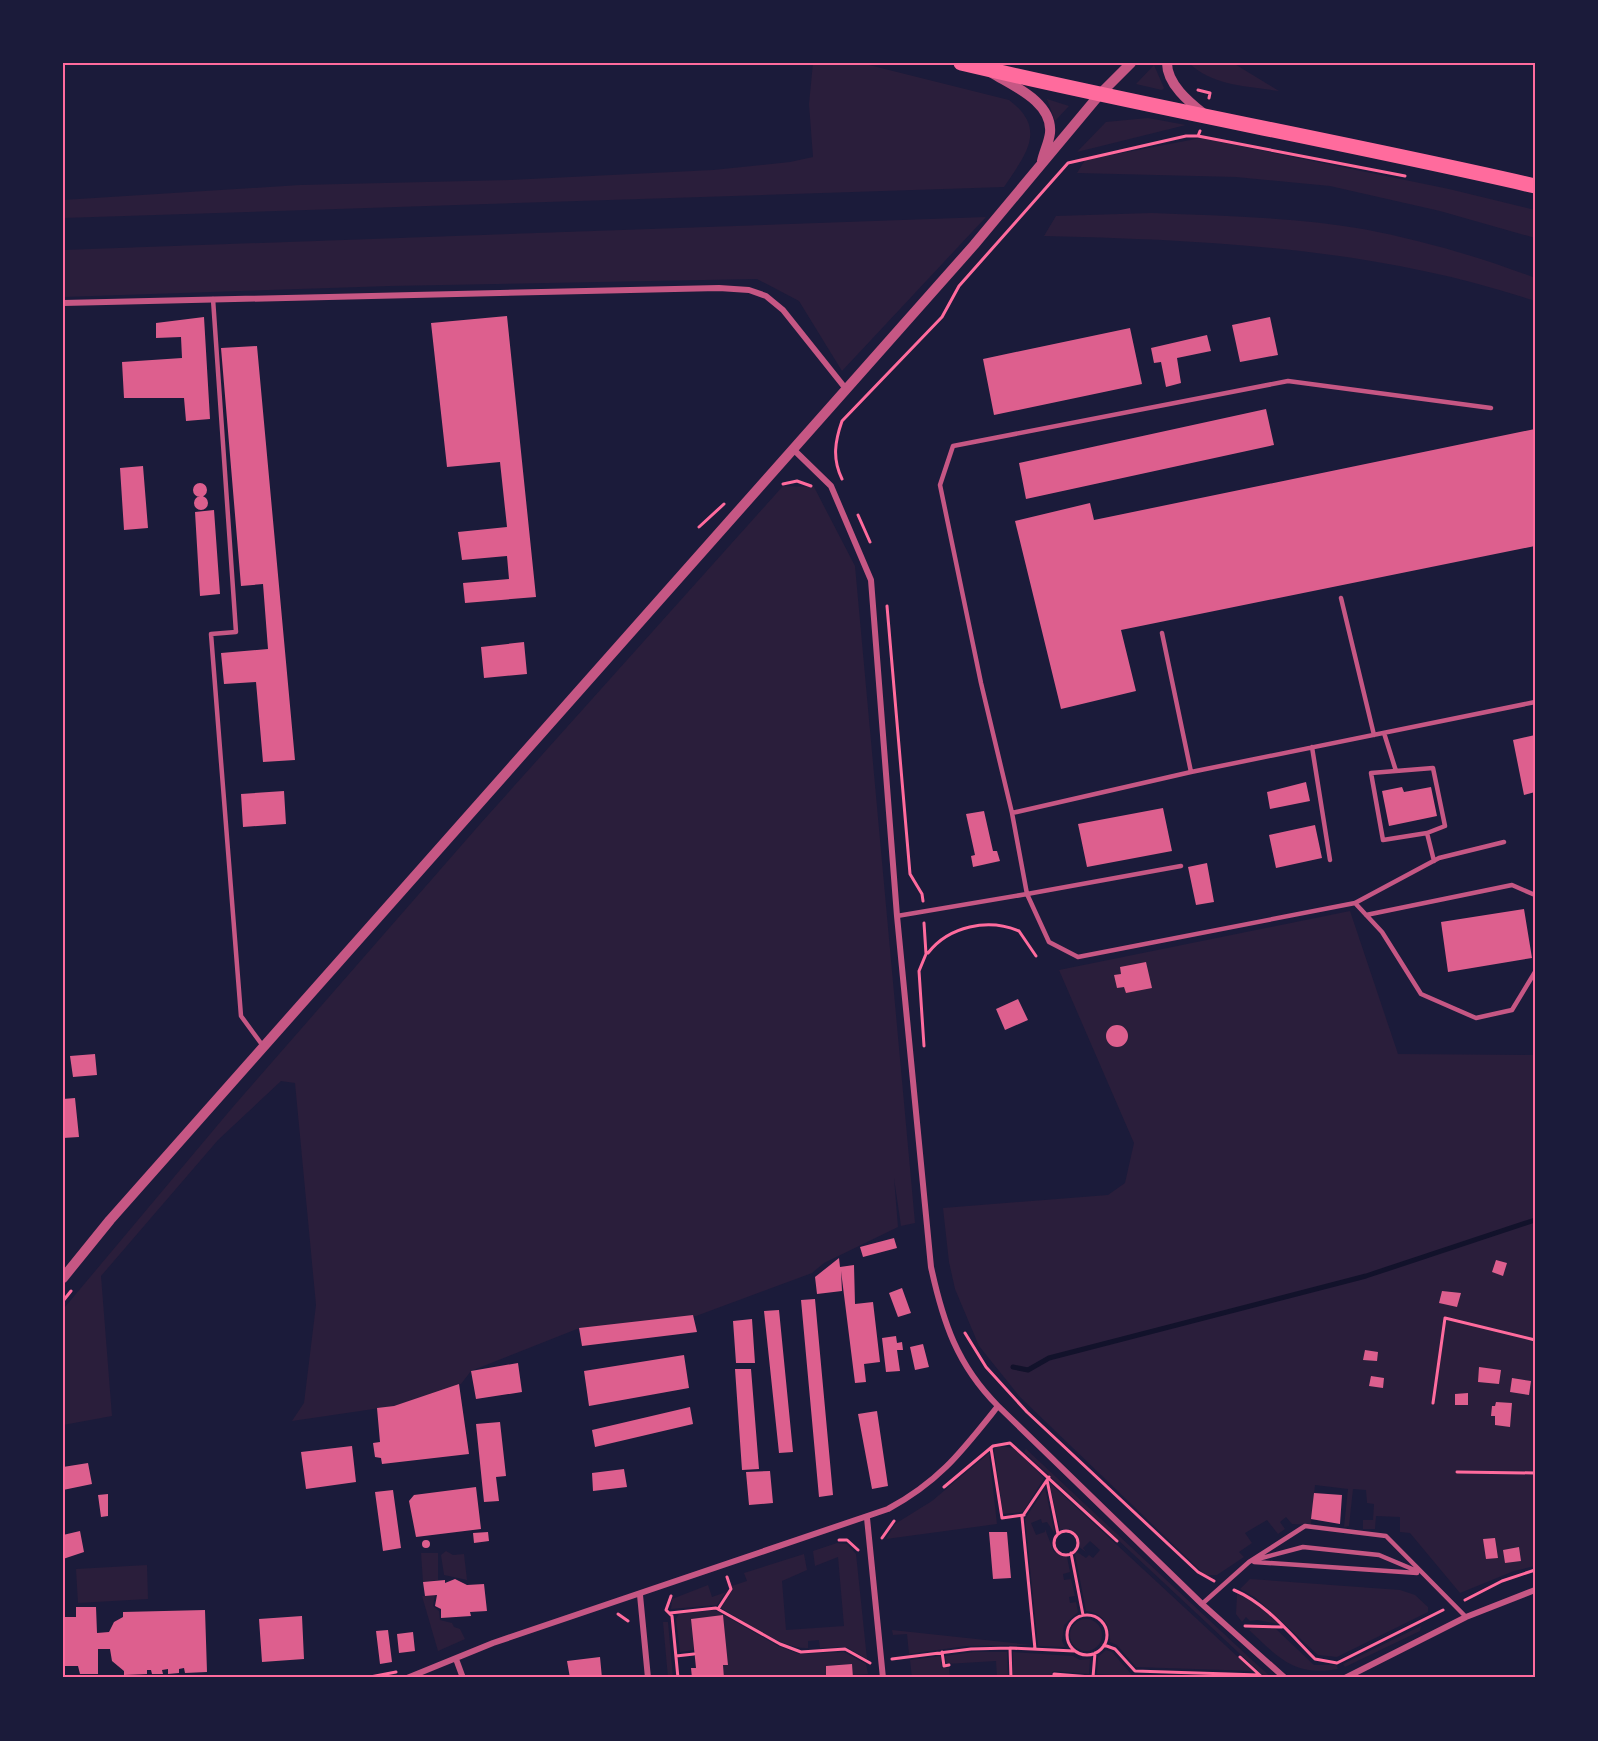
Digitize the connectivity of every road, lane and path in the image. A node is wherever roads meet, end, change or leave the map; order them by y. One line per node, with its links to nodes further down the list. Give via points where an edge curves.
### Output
1 (961, 63): 4 (main road)
2 (1131, 63): 6 (street)
3 (1167, 63): 7 (street, via 1167,72 1185,98)
4 (984, 68): 6 (main road); 9 (street, via 1033,97 1046,114 1050,131)
5 (1196, 90): 7 (path, via 1210,93)
6 (1100, 94): 7 (main road); 9 (street)
7 (1204, 114): 8 (path); 11 (main road)
8 (1198, 136): 10 (path); 17 (path, via 1068,163 959,286 942,317 843,421 835,442 837,467)
9 (1040, 166): 14 (street)
10 (1405, 176)
11 (1535, 186)
12 (213, 299): 13 (street); 14 (street, via 750,290 766,296 783,310); 44 (lane, via 236,632 211,634 241,1016)
13 (63, 303)
14 (846, 389): 16 (street)
15 (1491, 408): 29 (lane, via 1287,381 953,446 940,485)
16 (793, 449): 40 (street, via 831,486 871,580); 44 (street)
17 (845, 484)
18 (854, 505): 19 (path)
19 (872, 547)
20 (1341, 598): 25 (lane)
21 (887, 603): 38 (path, via 910,874 922,894)
22 (1162, 633): 28 (lane)
23 (1535, 702): 24 (lane)
24 (1384, 733): 25 (lane); 27 (lane)
25 (1374, 735): 26 (lane)
26 (1312, 747): 28 (lane); 32 (lane)
27 (1396, 771): 30 (lane, via 1433,768 1445,826); 30 (lane, via 1371,773 1383,840)
28 (1191, 772): 29 (lane)
29 (1012, 813): 35 (lane)
30 (1427, 833): 33 (lane)
31 (1504, 842): 33 (lane)
32 (1330, 860)
33 (1434, 861): 37 (lane)
34 (1181, 866): 35 (lane)
35 (1027, 894): 37 (lane, via 1050,942 1078,957); 38 (lane)
36 (1535, 895): 39 (lane, via 1512,885)
37 (1355, 903): 39 (lane)
38 (923, 912): 40 (lane); 41 (path)
39 (1366, 915): 43 (lane, via 1382,932 1421,994 1476,1018 1512,1010)
40 (897, 916): 50 (street, via 931,1267 957,1352 979,1387)
41 (926, 954): 42 (path, via 947,935 993,923 1020,931); 45 (path, via 918,971)
42 (1035, 956)
43 (1535, 972)
44 (264, 1048): 46 (street)
45 (924, 1049)
46 (63, 1278)
47 (962, 1325): 69 (path, via 986,1367 1038,1423 1198,1572)
48 (1535, 1340): 49 (path, via 1445,1318)
49 (1433, 1403)
50 (999, 1406): 57 (street, via 947,1469 906,1499); 73 (street)
51 (991, 1448): 54 (path, via 999,1443 1014,1445); 55 (path); 56 (path, via 1002,1518)
52 (1457, 1472): 53 (path)
53 (1535, 1473)
54 (1048, 1478): 56 (path); 59 (path); 62 (path)
55 (939, 1491)
56 (1024, 1515): 84 (path)
57 (867, 1518): 72 (street); 103 (street)
58 (894, 1521): 61 (path, via 882,1537)
59 (1058, 1534): 63 (path, via 1056,1549 1062,1554); 63 (path, via 1068,1531 1075,1535 1077,1546)
60 (830, 1541): 64 (path, via 848,1540 856,1546)
61 (881, 1547)
62 (1125, 1549)
63 (1071, 1553): 77 (path)
64 (859, 1556)
65 (1249, 1562): 67 (lane); 67 (lane, via 1303,1547 1379,1555); 67 (lane, via 1305,1526 1386,1536); 69 (lane)
66 (1535, 1570): 74 (path)
67 (1421, 1573): 74 (lane)
68 (716, 1578): 75 (path, via 727,1575 731,1588)
69 (1223, 1585): 73 (lane); 79 (path, via 1250,1597)
70 (1535, 1590): 78 (street)
71 (676, 1593): 76 (path, via 667,1602)
72 (640, 1595): 91 (street); 101 (street)
73 (1202, 1604): 80 (street)
74 (1454, 1605): 78 (lane); 79 (path, via 1337,1662 1315,1659)
75 (718, 1609): 76 (path); 93 (path, via 801,1652 845,1649)
76 (669, 1613): 90 (path)
77 (1083, 1615): 81 (path, via 1094,1616 1103,1624 1107,1636); 86 (path, via 1075,1618 1067,1629 1068,1642)
78 (1466, 1617): 108 (street)
79 (1282, 1628): 80 (path, via 1246,1624)
80 (1237, 1635): 98 (path, via 1228,1645); 107 (street)
81 (1104, 1644): 88 (path); 98 (path, via 1115,1649 1135,1671)
82 (891, 1648): 92 (path)
83 (1010, 1648): 84 (path); 87 (path); 104 (path)
84 (1035, 1649): 86 (path)
85 (869, 1651): 93 (path)
86 (1075, 1651): 88 (path)
87 (942, 1652): 92 (path); 94 (path, via 944,1666)
88 (1095, 1653): 97 (path)
89 (694, 1654): 90 (path)
90 (676, 1656): 102 (path)
91 (456, 1659): 99 (street); 100 (street)
92 (892, 1659): 95 (path)
93 (870, 1663): 96 (path)
94 (949, 1665)
95 (893, 1668)
96 (871, 1670)
97 (1093, 1677): 105 (path, via 1054,1674); 106 (path)
98 (1262, 1677)
99 (407, 1678)
100 (464, 1678)
101 (648, 1678)
102 (678, 1678)
103 (883, 1678)
104 (1011, 1678)
105 (1054, 1678)
106 (1103, 1678)
107 (1285, 1678)
108 (1345, 1678)

